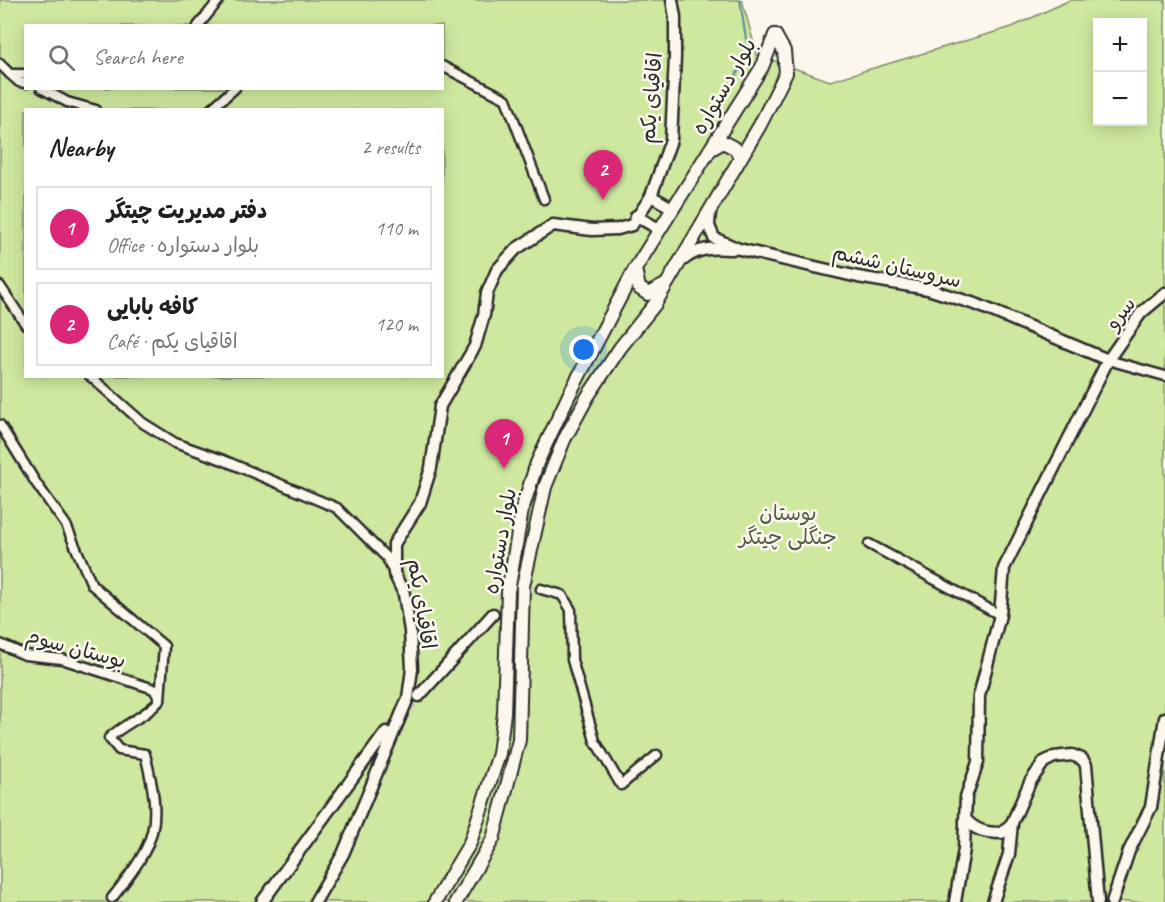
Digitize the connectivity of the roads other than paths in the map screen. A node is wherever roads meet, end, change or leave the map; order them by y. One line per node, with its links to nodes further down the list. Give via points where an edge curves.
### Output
1 (219, 0): 3 (street)
2 (672, 0): 15 (street, اقاقیای یکم, via 675,57 671,140)
3 (200, 24)
4 (0, 64): 6 (street)
5 (444, 67): 16 (street, via 506,99)
6 (10, 74): 7 (street); 8 (street)
7 (24, 74)
8 (24, 83)
9 (45, 90): 11 (street)
10 (234, 90): 12 (street)
11 (89, 108)
12 (212, 108)
13 (708, 151): 14 (main road, via 723,142 736,149); 14 (main road, بلوار دستواره, via 762,67 775,35 784,51 786,73); 17 (main road, بلوار دستواره)
14 (740, 158): 18 (main road, بلوار دستواره)
15 (651, 196): 17 (street); 19 (street, اقاقیای یکم)
16 (544, 199)
17 (672, 208): 20 (main road, بلوار دستواره)
18 (711, 208): 21 (street, via 709,226 714,238); 22 (main road, بلوار دستواره)
19 (636, 216): 20 (street); 33 (street, اقاقیای یکم, via 632,225 618,229 553,225 516,249 497,270 487,293 475,346 440,406 432,468 420,503 394,544)
20 (659, 229): 23 (main road, بلوار دستواره)
21 (739, 249): 22 (street, via 693,251); 28 (street, سروستان ششم, via 928,289 978,305)
22 (676, 265): 24 (main road, بلوار دستواره)
23 (636, 268): 24 (main road, via 639,288 648,294); 48 (main road, بلوار دستواره, via 569,395 537,463 522,510 508,592 499,754 470,843)
24 (668, 283): 49 (main road, بلوار دستواره, via 588,396 545,487 523,586 519,740 493,839)
25 (0, 286): 27 (street)
26 (1165, 293): 28 (street, سرو, via 1141,313)
27 (24, 322)
28 (1108, 360): 29 (street); 36 (street, سرو, via 1004,568)
29 (1165, 376)
30 (92, 378): 33 (street, via 135,417 175,443 338,508 387,558)
31 (0, 425): 39 (street, via 66,525 92,585 164,646)
32 (869, 543): 36 (street)
33 (394, 573): 47 (street, اقاقیای یکم, via 404,594 410,631 412,669 408,698 347,844)
34 (541, 590): 42 (street, via 562,596 571,610 572,660 595,741 621,785)
35 (493, 614): 38 (street)
36 (1000, 615): 43 (street, سرو, via 979,696 978,762 966,797)
37 (0, 644): 39 (street, بوستان سوم, via 25,656 62,659 154,689)
38 (419, 696)
39 (160, 700): 45 (street, via 150,712 123,724 109,738 119,750 145,754 156,821 134,870)
40 (1165, 718): 53 (street, via 1151,807 1129,851)
41 (386, 732): 46 (street)
42 (657, 755)
43 (965, 819): 44 (street, via 975,829 988,833 1002,833); 50 (street, سرو)
44 (1012, 823): 51 (street, via 1009,854); 52 (street, via 1030,782 1044,762 1062,754 1082,759 1086,765)
45 (112, 898)
46 (262, 902)
47 (315, 902)
48 (435, 902)
49 (456, 902)
50 (955, 902)
51 (993, 902)
52 (1098, 902)
53 (1112, 902)

